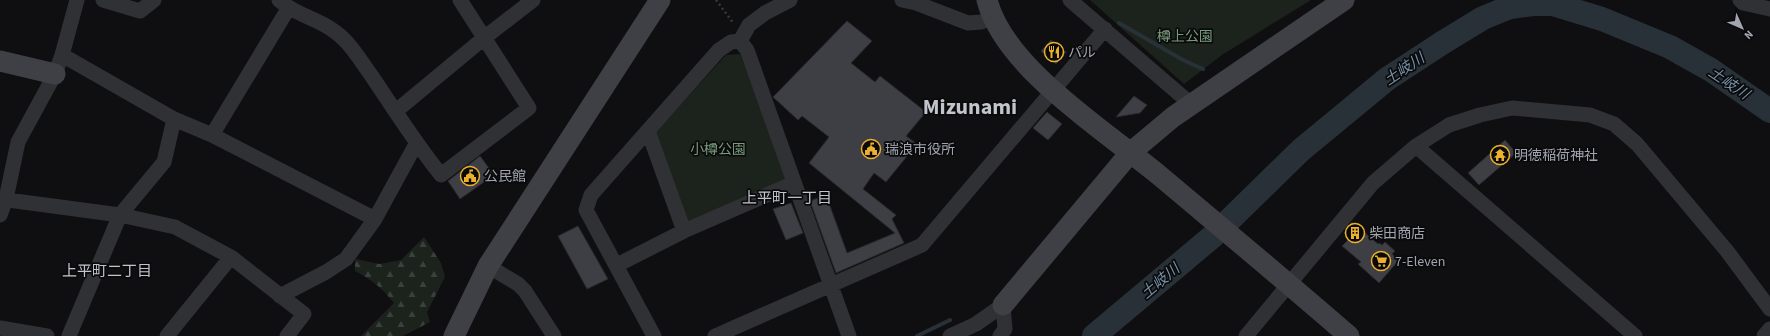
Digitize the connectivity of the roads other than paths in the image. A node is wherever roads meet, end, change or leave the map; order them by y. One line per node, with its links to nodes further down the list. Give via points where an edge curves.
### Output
1 (77, 0): 18 (street)
2 (103, 0): 3 (street, via 140,11)
3 (154, 0)
4 (460, 0): 16 (street)
5 (534, 0): 16 (street)
6 (660, 0): 38 (street)
7 (790, 0): 17 (street, via 749,25)
8 (902, 0): 13 (street, via 968,23 981,22)
9 (1070, 0): 15 (street)
10 (1344, 0): 22 (street)
11 (1740, 0): 14 (street, via 1743,3)
12 (284, 4): 23 (street, via 334,31 352,49); 26 (street)
13 (989, 9): 21 (street, via 1004,39)
14 (1770, 9)
15 (1105, 29): 21 (street); 22 (street)
16 (484, 38): 23 (street); 27 (street, via 529,108 441,175)
17 (741, 38): 25 (street, via 719,50); 30 (street)
18 (62, 55): 20 (street); 24 (street)
19 (0, 61): 20 (street)
20 (54, 74): 31 (street, via 18,142)
21 (1052, 90): 29 (street); 39 (street, via 922,245)
22 (1191, 104): 29 (street)
23 (396, 111): 27 (street)
24 (174, 119): 26 (street); 33 (street, via 164,162)
25 (648, 131): 35 (street); 37 (street, via 591,195 586,210)
26 (212, 135): 34 (street)
27 (416, 144): 34 (street)
28 (1416, 146): 40 (street, via 1373,183); 43 (street, via 1449,125 1512,108 1590,115 1614,124 1637,144 1687,203); 59 (street)
29 (1130, 153): 40 (street); 42 (street)
30 (794, 182): 35 (street); 39 (street)
31 (3, 199): 32 (street); 33 (street)
32 (0, 215)
33 (120, 215): 36 (street, via 175,227); 47 (street)
34 (375, 219): 41 (street, via 346,259)
35 (684, 232): 37 (street)
36 (231, 257): 41 (street); 48 (street)
37 (617, 264): 52 (street)
38 (488, 266): 50 (street); 51 (street, via 518,284)
39 (830, 284): 53 (street); 54 (street)
40 (1289, 284): 57 (street); 58 (street)
41 (280, 296): 49 (street, via 304,314)
42 (1004, 305): 55 (street, via 976,324); 56 (street, via 1005,329)
43 (1770, 309)
44 (0, 328): 46 (street)
45 (1770, 329): 60 (street)
46 (47, 336)
47 (69, 336)
48 (167, 336)
49 (287, 336)
50 (454, 336)
51 (554, 336)
52 (654, 336)
53 (715, 336)
54 (849, 336)
55 (950, 336)
56 (1000, 336)
57 (1246, 336)
58 (1349, 336)
59 (1635, 336)
60 (1764, 336)

